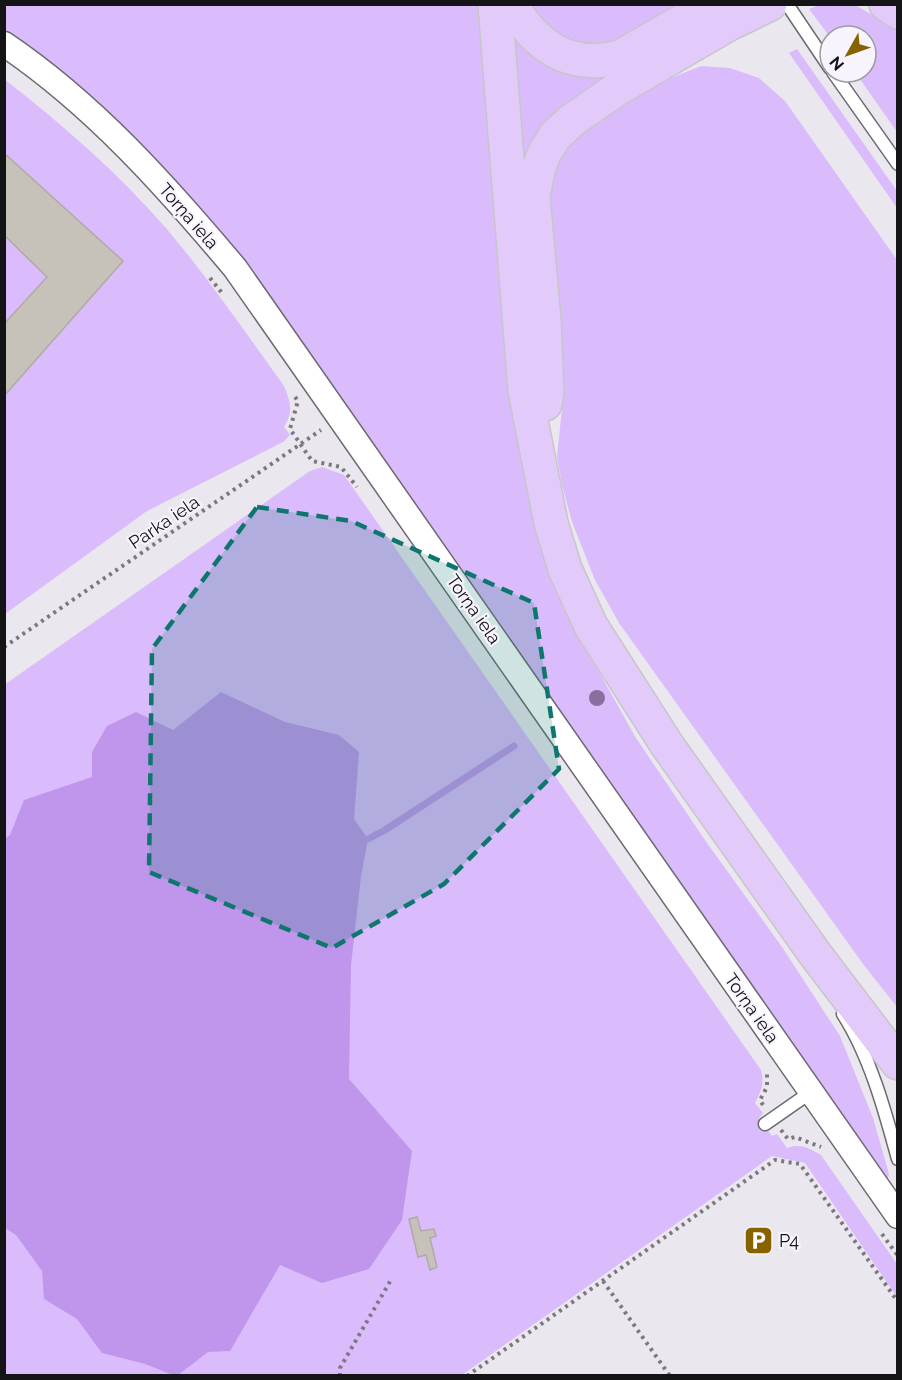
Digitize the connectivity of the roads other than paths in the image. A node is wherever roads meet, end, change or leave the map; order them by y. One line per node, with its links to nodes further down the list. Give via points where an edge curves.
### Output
1 (495, 4): 12 (main road, via 525,390)
2 (511, 4): 3 (main road, via 543,45 585,61 620,57)
3 (712, 4)
4 (770, 4): 12 (main road, via 617,89 571,121 544,154 533,197 547,392)
5 (787, 4): 9 (lane)
6 (886, 4): 7 (main road)
7 (897, 12)
8 (4, 44): 15 (street, Torņa iela, via 60,86 126,145 235,268)
9 (818, 50)
10 (841, 84): 11 (lane)
11 (897, 164)
12 (538, 450): 13 (main road, via 556,542 591,626)
13 (713, 811): 14 (main road); 17 (lane, via 747,872 846,1018 870,1070)
14 (897, 1063)
15 (811, 1092): 16 (lane); 18 (street, Torņa iela)
16 (769, 1122)
17 (897, 1159)
18 (888, 1222)

